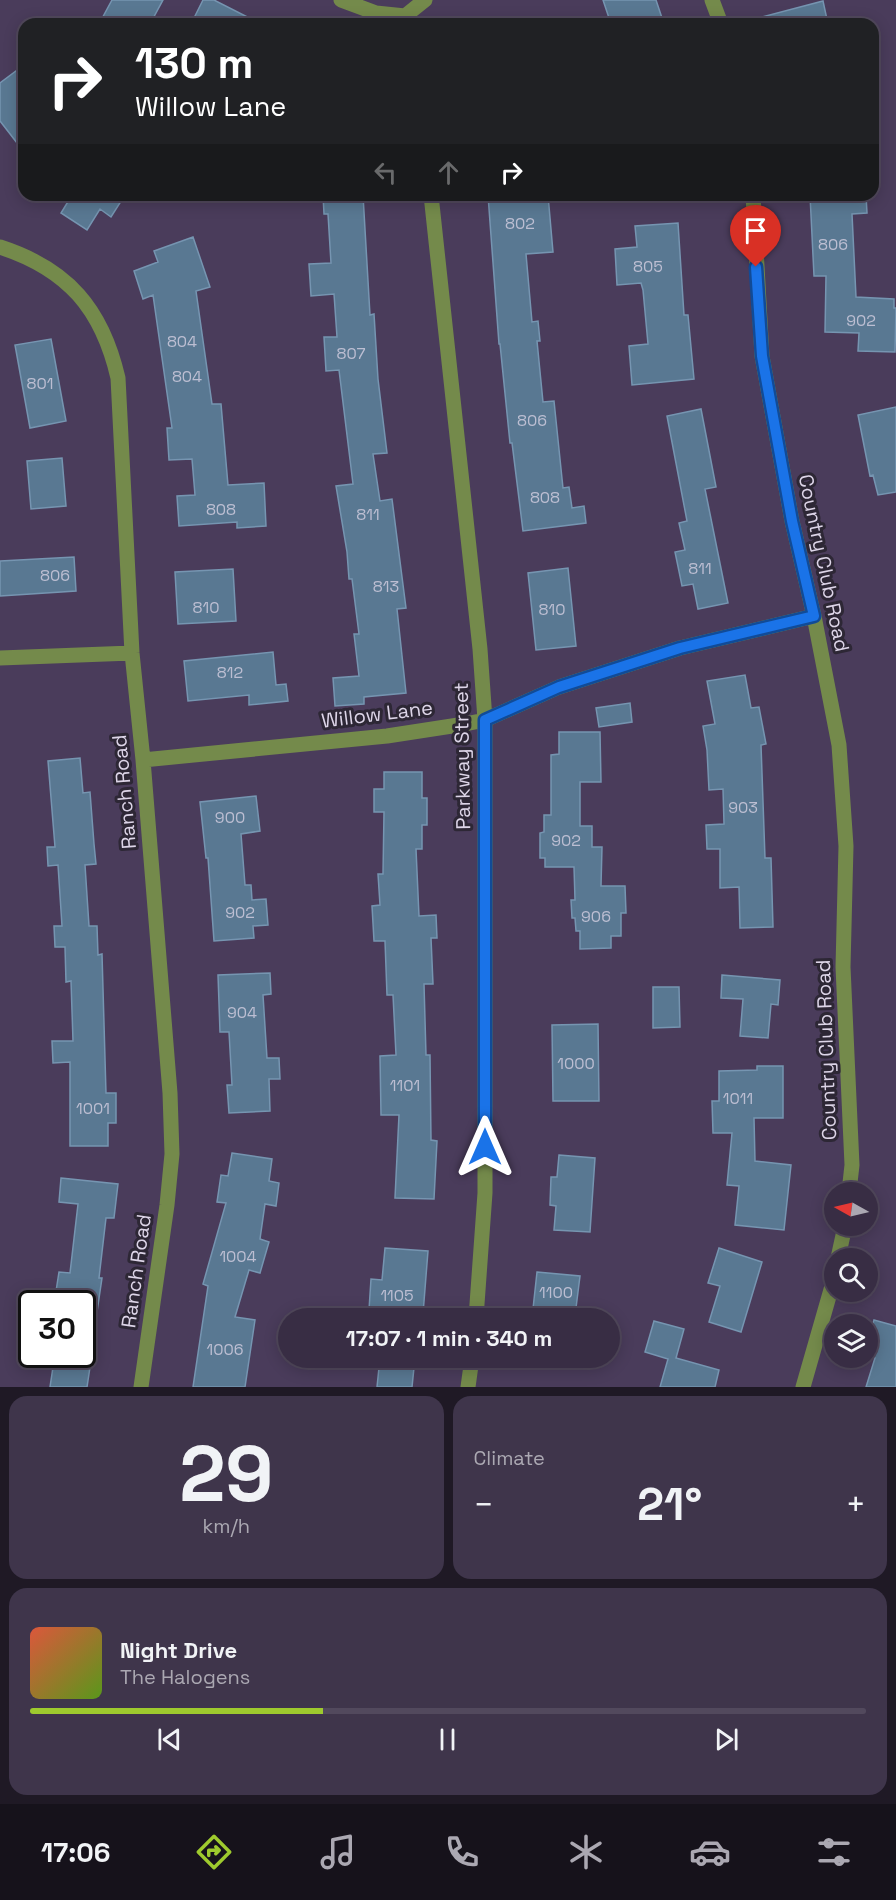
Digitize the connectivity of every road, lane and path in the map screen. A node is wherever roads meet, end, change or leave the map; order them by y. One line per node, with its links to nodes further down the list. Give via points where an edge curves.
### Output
1 (341, 0): 4 (street)
2 (426, 0): 5 (street)
3 (712, 0): 6 (street)
4 (397, 18)
5 (408, 18)
6 (719, 18)
7 (432, 201): 13 (street, Parkway Street)
8 (753, 201): 10 (street, Country Club Road, via 762,356)
9 (0, 247): 11 (street, Ranch Road, via 22,254 70,284 106,335 118,378)
10 (814, 616): 13 (street, Willow Lane, via 671,651 559,687); 15 (street, Country Club Road, via 838,741 846,846 843,967)
11 (132, 653): 12 (street); 14 (street, Ranch Road)
12 (0, 658)
13 (485, 720): 14 (street, Willow Lane, via 387,736); 17 (street, Parkway Street, via 485,1193)
14 (143, 760): 19 (street, Ranch Road, via 172,1154)
15 (850, 1182)
16 (827, 1302): 21 (street)
17 (477, 1308)
18 (471, 1368): 20 (street)
19 (141, 1387)
20 (468, 1387)
21 (803, 1387)

